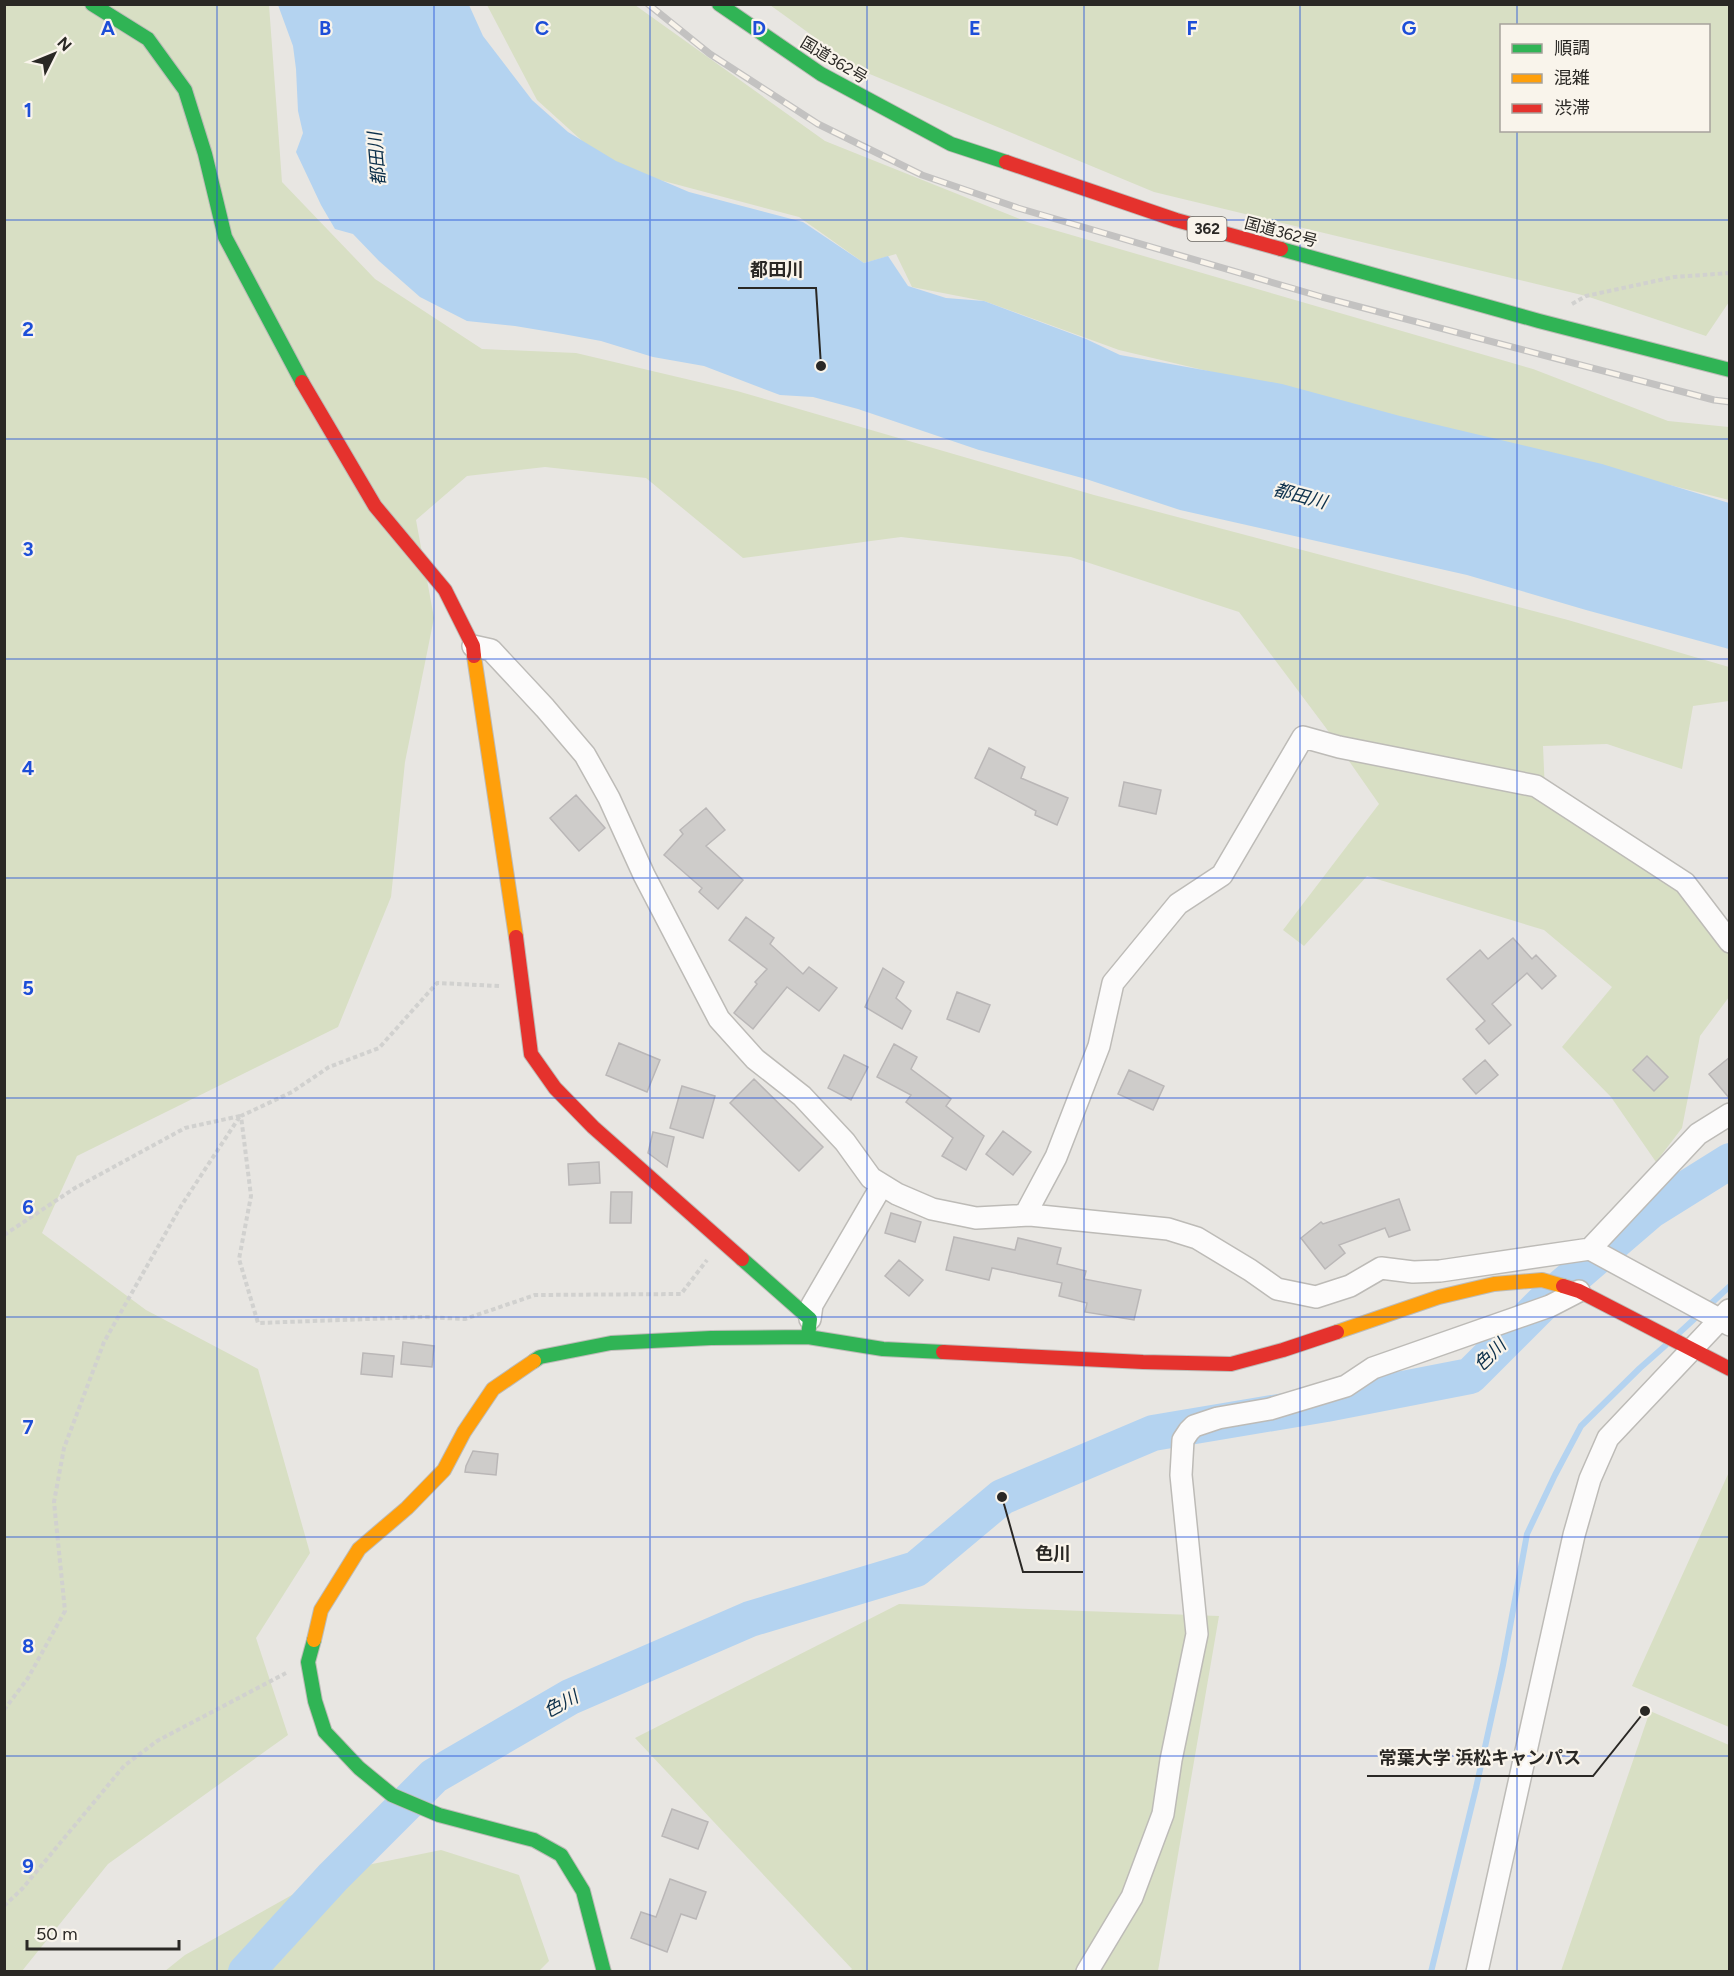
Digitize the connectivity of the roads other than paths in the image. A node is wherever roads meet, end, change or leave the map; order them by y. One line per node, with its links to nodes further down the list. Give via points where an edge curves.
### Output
1 (92, 4): 4 (main road, via 148,39 185,90 225,237 286,355 375,507 445,590)
2 (719, 4): 3 (main road, 国道362号 / 362, via 821,74 951,144 1176,220)
3 (1730, 370)
4 (473, 646): 7 (street, via 491,650 585,755 719,1020 755,1059 802,1096 845,1142 871,1178); 12 (main road, via 531,1054 555,1088 593,1127 721,1241)
5 (1730, 942): 8 (street, via 1685,883 1536,786 1303,737 1222,875 1178,904 1113,983 1099,1046 1056,1157)
6 (1730, 1114): 9 (street, via 1698,1134)
7 (882, 1185): 8 (street, via 932,1209 976,1218); 12 (street, via 812,1305)
8 (1025, 1215): 9 (street, via 1168,1229 1197,1238 1277,1289 1316,1297 1350,1286 1382,1268 1440,1270)
9 (1590, 1249): 11 (street)
10 (1579, 1291): 12 (main road, via 1542,1280 1494,1284 1231,1364 883,1349); 13 (main road); 16 (street, via 1550,1306 1373,1368 1346,1386 1270,1409 1218,1418 1189,1431 1183,1440 1181,1475 1197,1634 1163,1815 1132,1898)
11 (1726, 1318): 13 (street)
12 (809, 1328): 15 (main road, via 611,1343 540,1357 493,1389 444,1470 360,1549 321,1611 308,1662 325,1732 392,1795 439,1815 534,1840 561,1855 582,1892)
13 (1693, 1349): 14 (main road); 17 (street, via 1608,1438 1590,1479 1574,1534)
14 (1730, 1369)
15 (604, 1971)
16 (1087, 1971)
17 (1477, 1971)

